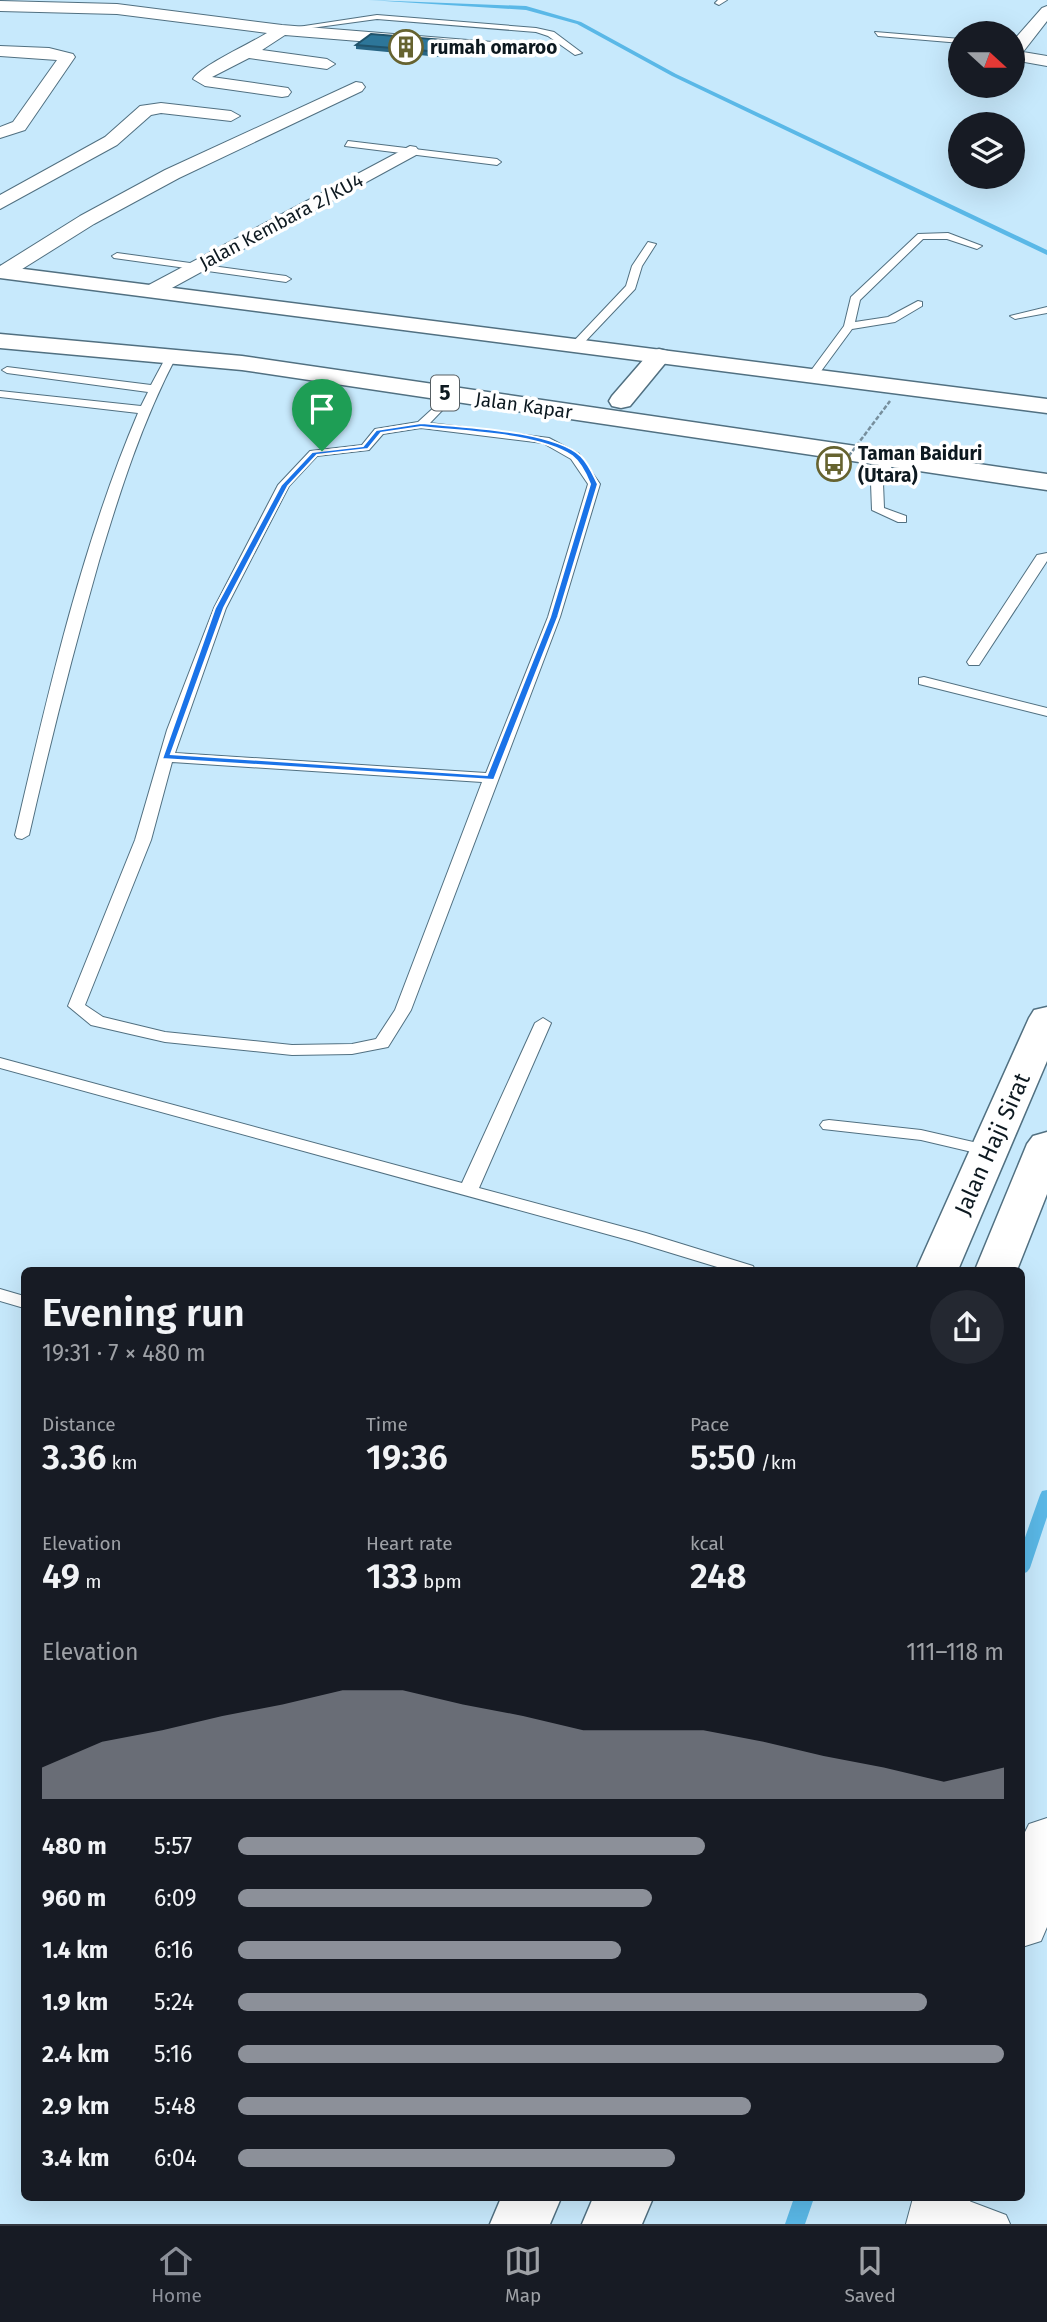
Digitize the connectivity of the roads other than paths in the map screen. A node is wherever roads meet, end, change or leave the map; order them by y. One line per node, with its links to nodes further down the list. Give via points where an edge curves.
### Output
1 (0, 6): 2 (street)
2 (45, 7): 4 (street); 5 (street, via 117,9)
3 (1047, 11): 6 (street)
4 (33, 22)
5 (282, 30): 11 (street); 13 (street); 14 (lane, via 390,17 536,30 551,34)
6 (1029, 31): 7 (street); 9 (street)
7 (1047, 33)
8 (878, 34): 10 (lane)
9 (1026, 34)
10 (948, 40)
11 (505, 48)
12 (0, 51): 21 (street, via 67,57 19,126)
13 (247, 53): 17 (street); 19 (street, via 201,79)
14 (578, 54)
15 (1026, 58): 16 (street)
16 (1047, 61)
17 (327, 64)
18 (356, 86): 30 (street, via 172,174)
19 (282, 92)
20 (231, 117): 25 (street, via 146,110 111,141)
21 (0, 133)
22 (348, 144): 23 (lane)
23 (410, 151): 24 (lane); 29 (street, Jalan Kembara 2/KU4)
24 (497, 162)
25 (0, 203)
26 (651, 244): 39 (lane, via 636,266 631,287)
27 (977, 246): 37 (lane, via 948,236 921,236 855,299)
28 (117, 256): 29 (lane)
29 (197, 267): 31 (lane); 32 (street, Jalan Kembara 2/KU4)
30 (2, 272): 32 (main road)
31 (286, 279)
32 (152, 291): 39 (main road)
33 (918, 304): 37 (lane, via 891,320)
34 (1047, 310): 35 (lane)
35 (1014, 316)
36 (0, 325): 47 (main road, Jalan Kapar / 5, via 259,348)
37 (849, 326): 43 (lane)
38 (0, 341): 40 (main road, Jalan Kapar / 5)
39 (576, 345): 41 (main road)
40 (170, 356): 44 (lane); 46 (main road, Jalan Kapar / 5)
41 (653, 363): 43 (main road); 47 (main road)
42 (7, 370): 44 (lane)
43 (812, 376): 48 (main road)
44 (153, 389): 49 (lane)
45 (0, 394): 49 (lane)
46 (452, 394): 50 (lane); 51 (main road, Jalan Kapar / 5)
47 (626, 394): 51 (main road, Jalan Kapar / 5)
48 (1047, 406)
49 (145, 410): 61 (lane, via 111,498 75,618)
50 (421, 425): 59 (lane, via 379,431 365,448 314,453 284,485 220,608); 60 (lane, via 545,440 576,455 594,484 554,617)
51 (895, 451): 52 (main road, Jalan Kapar / 5); 53 (main road, Jalan Kapar / 5); 54 (lane, via 875,477 876,499 878,510)
52 (1047, 464)
53 (1047, 482)
54 (902, 519)
55 (1047, 557): 56 (lane, via 1041,558)
56 (974, 662)
57 (924, 681): 58 (lane)
58 (1047, 712)
59 (166, 757): 60 (lane); 60 (lane, via 143,840 76,1006 97,1021 165,1037 292,1051 382,1043 403,1010)
60 (491, 778)
61 (22, 835)
62 (1047, 1018): 67 (main road, Jalan Haji Sirat)
63 (543, 1023): 68 (lane)
64 (0, 1063): 68 (lane)
65 (829, 1125): 67 (lane, via 921,1135)
66 (1047, 1144): 71 (main road)
67 (989, 1151): 70 (main road, Jalan Haji Sirat)
68 (468, 1191): 69 (lane)
69 (736, 1267)
70 (938, 1267)
71 (997, 1267)
72 (0, 1295): 73 (lane)
73 (21, 1301)
74 (1047, 1839): 75 (street)
75 (1025, 1915)
76 (530, 2201): 79 (main road)
77 (622, 2201): 80 (main road)
78 (939, 2209): 81 (lane)
79 (520, 2224)
80 (612, 2224)
81 (996, 2224)

